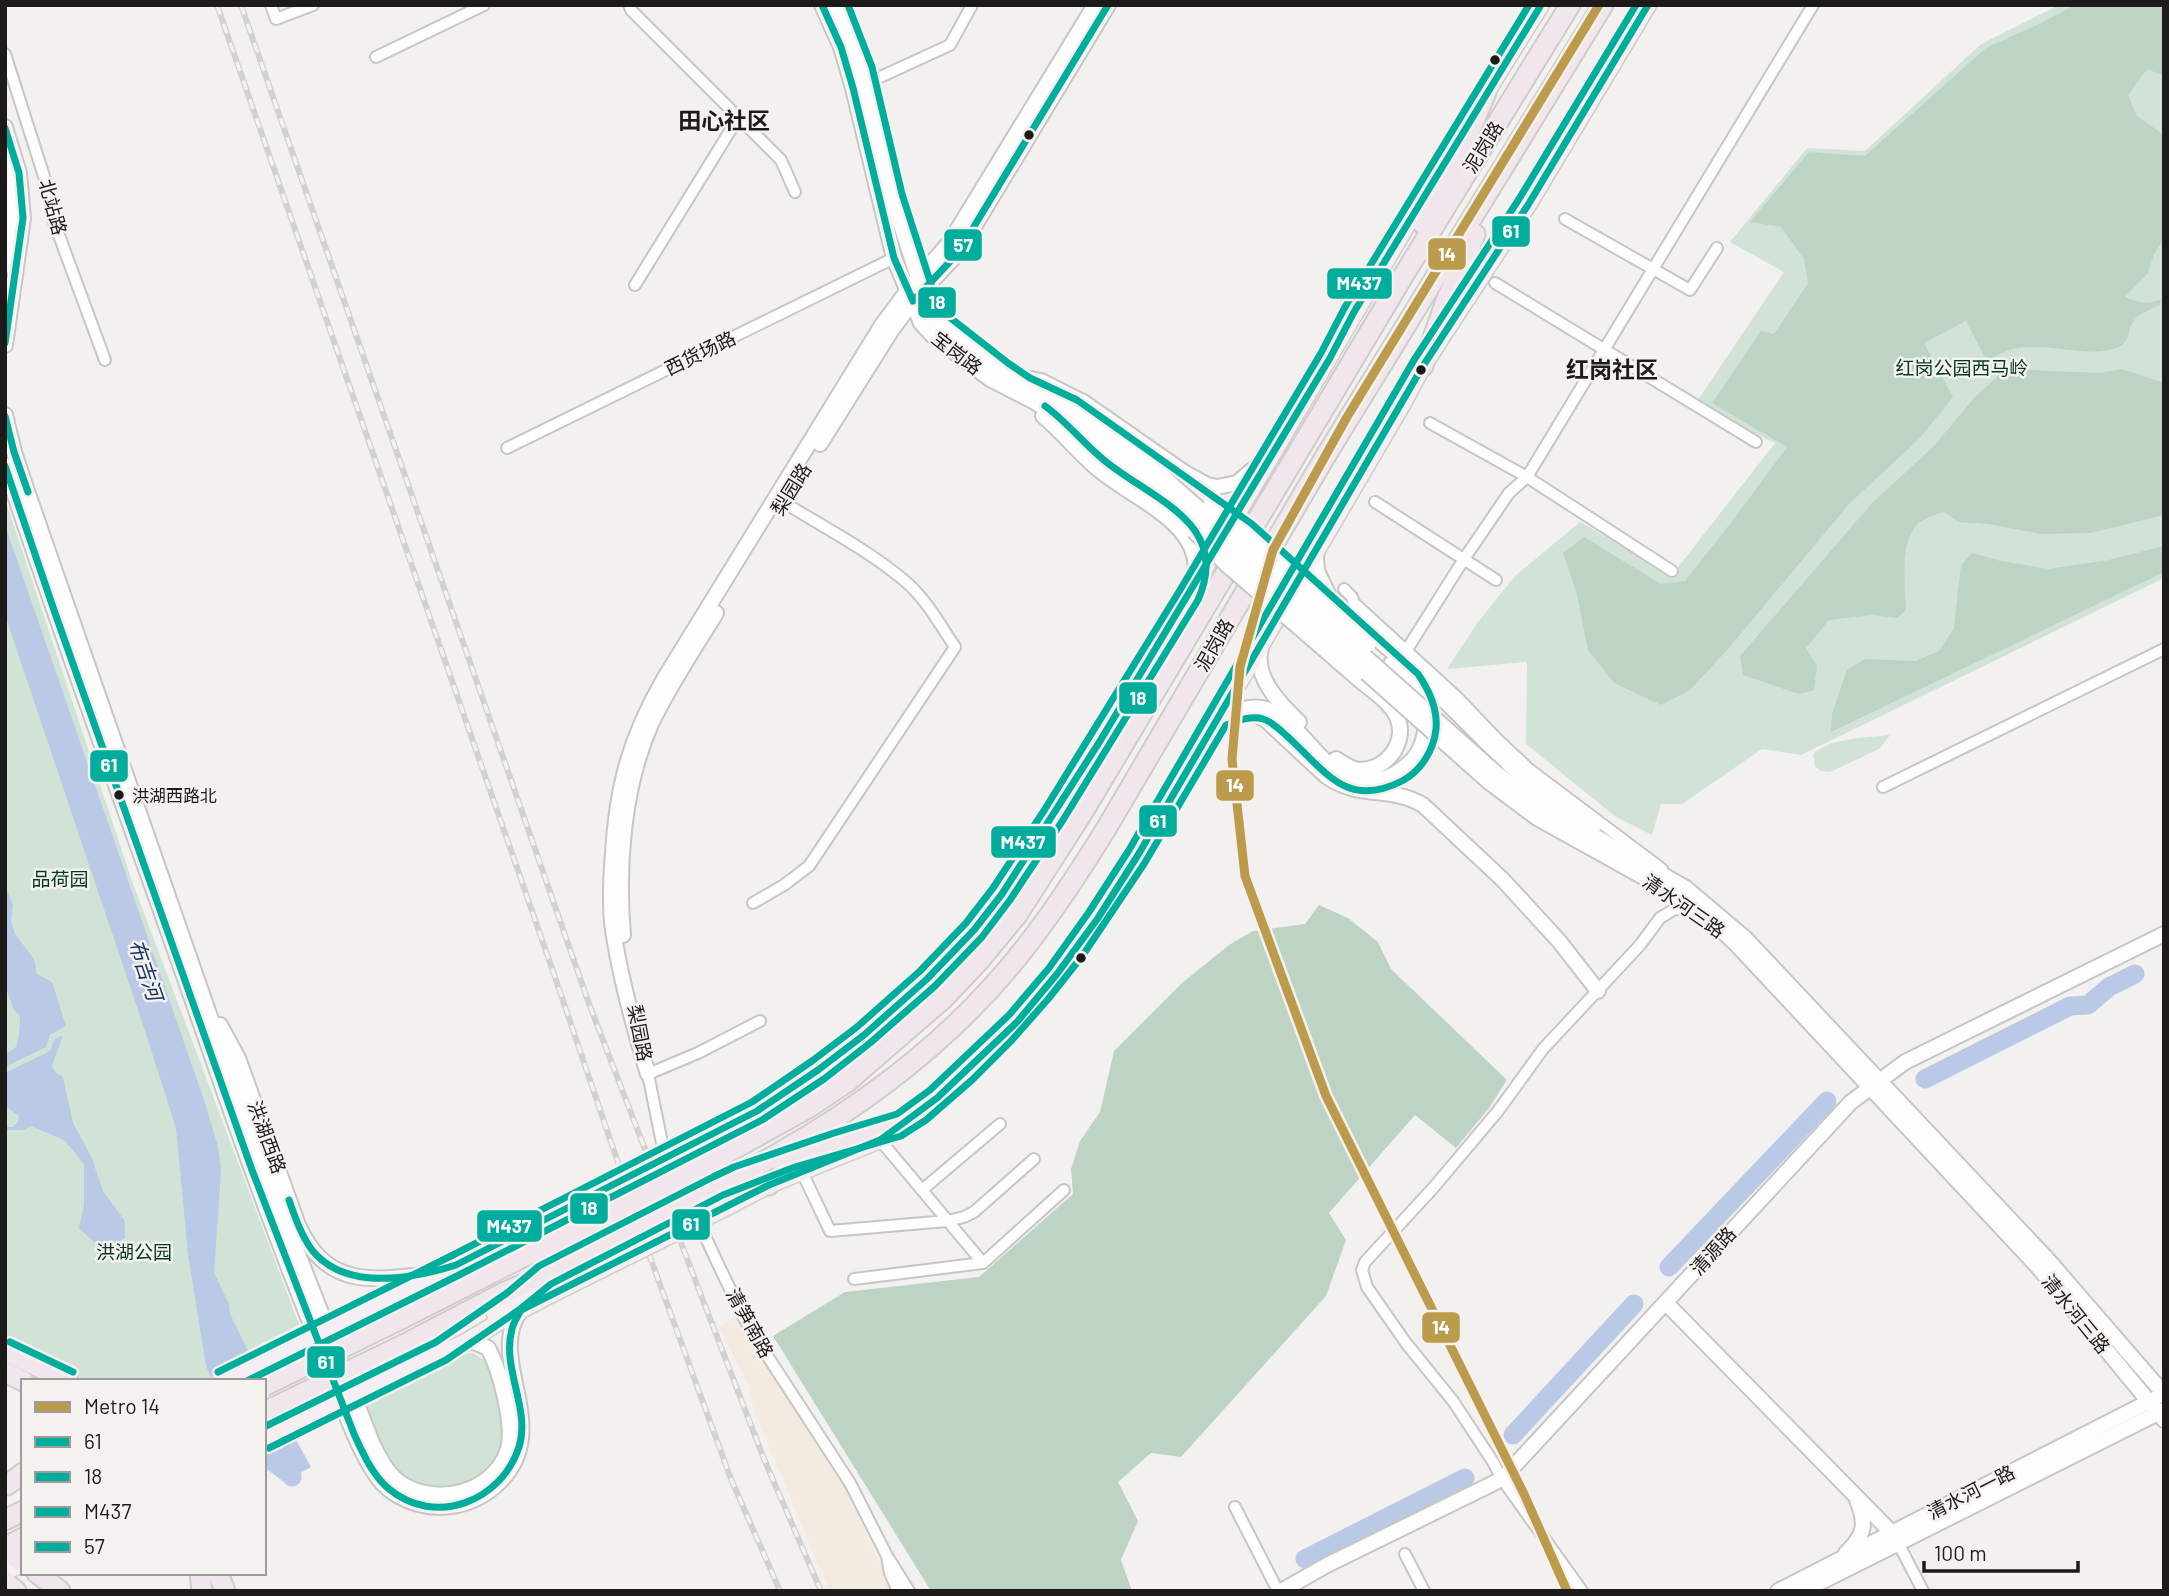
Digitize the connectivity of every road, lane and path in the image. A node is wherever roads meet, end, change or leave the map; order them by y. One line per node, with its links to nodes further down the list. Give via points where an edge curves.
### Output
1 (271, 5): 2 (street, via 276,19)
2 (313, 5)
3 (484, 5): 17 (street)
4 (629, 5): 21 (street)
5 (822, 5): 28 (street, 宝岗路, via 853,88)
6 (836, 5): 19 (street, 宝岗路)
7 (972, 5): 19 (street, via 950,45)
8 (1095, 5): 34 (street, 梨园路, via 950,242)
9 (1108, 5): 34 (street, 梨园路, via 958,253)
10 (1541, 5): 20 (main road)
11 (1570, 5): 31 (highway, 泥岗路)
12 (1603, 5): 18 (highway, 泥岗路)
13 (1618, 5): 18 (highway)
14 (1648, 5): 38 (main road, via 1522,214)
15 (1813, 5): 30 (street)
16 (5, 54): 37 (street, 北站路, via 49,191 53,219)
17 (376, 57)
18 (1567, 67): 24 (highway, 泥岗路)
19 (865, 84): 34 (street, 宝岗路)
20 (1486, 93): 31 (highway); 44 (main road)
21 (738, 118): 25 (street, via 781,160); 33 (street)
22 (5, 127): 35 (street, via 19,173 23,218)
23 (5, 165): 29 (street, via 11,213)
24 (1490, 191): 38 (highway); 85 (highway, 泥岗路, via 1325,457 1106,829 1033,938 1002,976 912,1065 823,1128)
25 (795, 192)
26 (1565, 219): 30 (street)
27 (1717, 248): 30 (street, via 1690,290)
28 (894, 258): 34 (street, 宝岗路); 43 (street, 西货场路)
29 (5, 266)
30 (1654, 269): 36 (street)
31 (1405, 273): 68 (highway, 泥岗路, via 1091,800)
32 (1495, 283): 36 (street)
33 (635, 285)
34 (915, 290): 39 (street, 宝岗路, via 921,323 933,336); 48 (street, 梨园路); 77 (street, 梨园路, via 877,333 664,679 633,742 617,804 611,895 616,947)
35 (5, 345)
36 (1605, 349): 42 (street); 47 (street)
37 (105, 360)
38 (1423, 366): 50 (main road)
39 (996, 376): 44 (street, via 1054,386 1207,485 1237,483); 45 (street, 宝岗路, via 1071,410); 55 (street, via 1099,470 1158,510 1191,542 1197,572)
40 (5, 415): 72 (street, 洪湖西路, via 18,465)
41 (1430, 423): 47 (street)
42 (1756, 442)
43 (506, 448)
44 (1272, 453): 55 (main road)
45 (1140, 464): 56 (street, bridge, via 1217,555 1392,709 1401,734 1396,751 1368,768 1357,769 1335,758 1277,700 1261,668); 59 (street, bridge, via 1246,533 1410,681 1424,707 1425,730 1414,759 1394,774 1373,781 1351,778 1329,765 1276,714 1259,707); 61 (street, 清水河三路, bridge)
46 (5, 465): 75 (street, 洪湖西路)
47 (1527, 477): 51 (street, via 1509,493); 52 (street)
48 (783, 502): 66 (street, via 908,583 955,647 809,866); 77 (street, 梨园路, via 663,700 635,769 621,899 625,948)
49 (1375, 502): 51 (street)
50 (1317, 549): 56 (main road); 64 (street, via 1317,571 1329,596 1426,681 1504,760)
51 (1464, 559): 53 (street); 58 (street)
52 (1672, 571)
53 (1496, 580)
54 (1344, 589): 58 (street, via 1353,603)
55 (1189, 595): 63 (main road)
56 (1261, 645): 60 (main road)
57 (2164, 649): 62 (street)
58 (1406, 651): 65 (street, via 1529,769)
59 (1247, 709): 60 (street); 71 (street, via 1266,720 1337,783 1364,792 1409,796 1423,805 1503,880)
60 (1219, 716): 80 (main road, via 1138,855 1057,974 1017,1022 937,1098)
61 (1493, 778): 64 (street, 清水河三路); 67 (street, 清水河三路, via 1537,818)
62 (1883, 788)
63 (1054, 816): 68 (highway); 79 (main road, via 974,930 927,979 864,1035)
64 (1640, 861): 65 (street, 清水河三路)
65 (1685, 888): 67 (street, 清水河三路)
66 (753, 902)
67 (1695, 902): 71 (street, via 1660,918); 78 (street, 清水河三路, via 1745,938)
68 (1017, 915): 74 (highway, 泥岗路, via 943,999)
69 (2164, 934): 78 (street, 清源路, via 1905,1062)
70 (2164, 941): 78 (street, 清源路)
71 (1598, 990): 109 (street, via 1543,1049 1506,1100 1362,1270 1367,1287 1438,1380)
72 (204, 1000): 75 (street, 洪湖西路); 76 (street, 洪湖西路)
73 (760, 1021): 77 (street)
74 (888, 1047): 79 (highway); 104 (highway, 泥岗路, bridge, via 808,1108 706,1164)
75 (217, 1053): 76 (street); 96 (street, 洪湖西路, via 273,1229 350,1423 374,1473 394,1492 422,1506 452,1506 489,1491 507,1475 520,1447 520,1411 508,1341); 97 (street, 洪湖西路, via 366,1431 381,1461 400,1483 433,1495 470,1489 485,1481 498,1469 509,1446 496,1364 488,1348)
76 (238, 1058): 92 (street, 洪湖西路, via 305,1239 318,1257 355,1277 434,1273)
77 (648, 1074): 118 (street, 清笋南路, via 662,1143 744,1318 850,1483)
78 (1877, 1086): 95 (street, 清源路, via 1851,1102); 105 (street, 清水河三路, via 2049,1262); 107 (street, 清水河三路)
79 (757, 1111): 92 (main road, bridge)
80 (902, 1124): 82 (main road); 85 (highway)
81 (1000, 1124): 89 (street)
82 (880, 1140): 84 (main road); 89 (street)
83 (1034, 1159): 90 (street, via 974,1212)
84 (802, 1172): 86 (main road); 90 (street, via 830,1231)
85 (737, 1177): 87 (highway, 泥岗路)
86 (769, 1185): 87 (highway); 96 (main road, bridge)
87 (718, 1186): 93 (highway, 泥岗路, bridge)
88 (1063, 1189): 91 (street)
89 (922, 1190): 90 (street)
90 (947, 1221): 91 (street)
91 (983, 1263): 94 (street)
92 (456, 1265): 102 (main road, bridge)
93 (545, 1275): 99 (main road); 106 (highway, 泥岗路, bridge)
94 (854, 1279)
95 (1668, 1304): 109 (street, 清源路); 110 (street)
96 (520, 1310): 97 (main road)
97 (464, 1343): 99 (main road)
98 (5, 1351): 101 (highway)
99 (441, 1351): 108 (main road, bridge)
100 (5, 1372): 103 (highway)
101 (64, 1379)
102 (227, 1379)
103 (21, 1380)
104 (266, 1385)
105 (2164, 1394): 107 (street, 清水河一路)
106 (266, 1411)
107 (2159, 1411): 114 (street, 清水河一路)
108 (266, 1438)
109 (1503, 1481): 126 (street, 清源路); 127 (street, 清源路); 129 (street)
110 (1853, 1493): 114 (street); 119 (street, via 1864,1521 1862,1534)
111 (1235, 1507): 126 (street)
112 (21, 1512): 113 (highway)
113 (5, 1520)
114 (1895, 1538): 119 (street, 清水河一路); 131 (street, 清水河一路); 132 (street)
115 (21, 1539): 116 (highway)
116 (5, 1548): 120 (highway)
117 (1405, 1554): 128 (street)
118 (887, 1556): 124 (street, 清笋南路); 125 (street, 清笋南路)
119 (1838, 1561): 130 (street, 清水河一路)
120 (12, 1570): 122 (highway)
121 (40, 1575): 123 (highway)
122 (16, 1591)
123 (60, 1591)
124 (898, 1591)
125 (909, 1591)
126 (1280, 1591)
127 (1289, 1591)
128 (1424, 1591)
129 (1582, 1591)
130 (1778, 1591)
131 (1803, 1591)
132 (1923, 1591)

